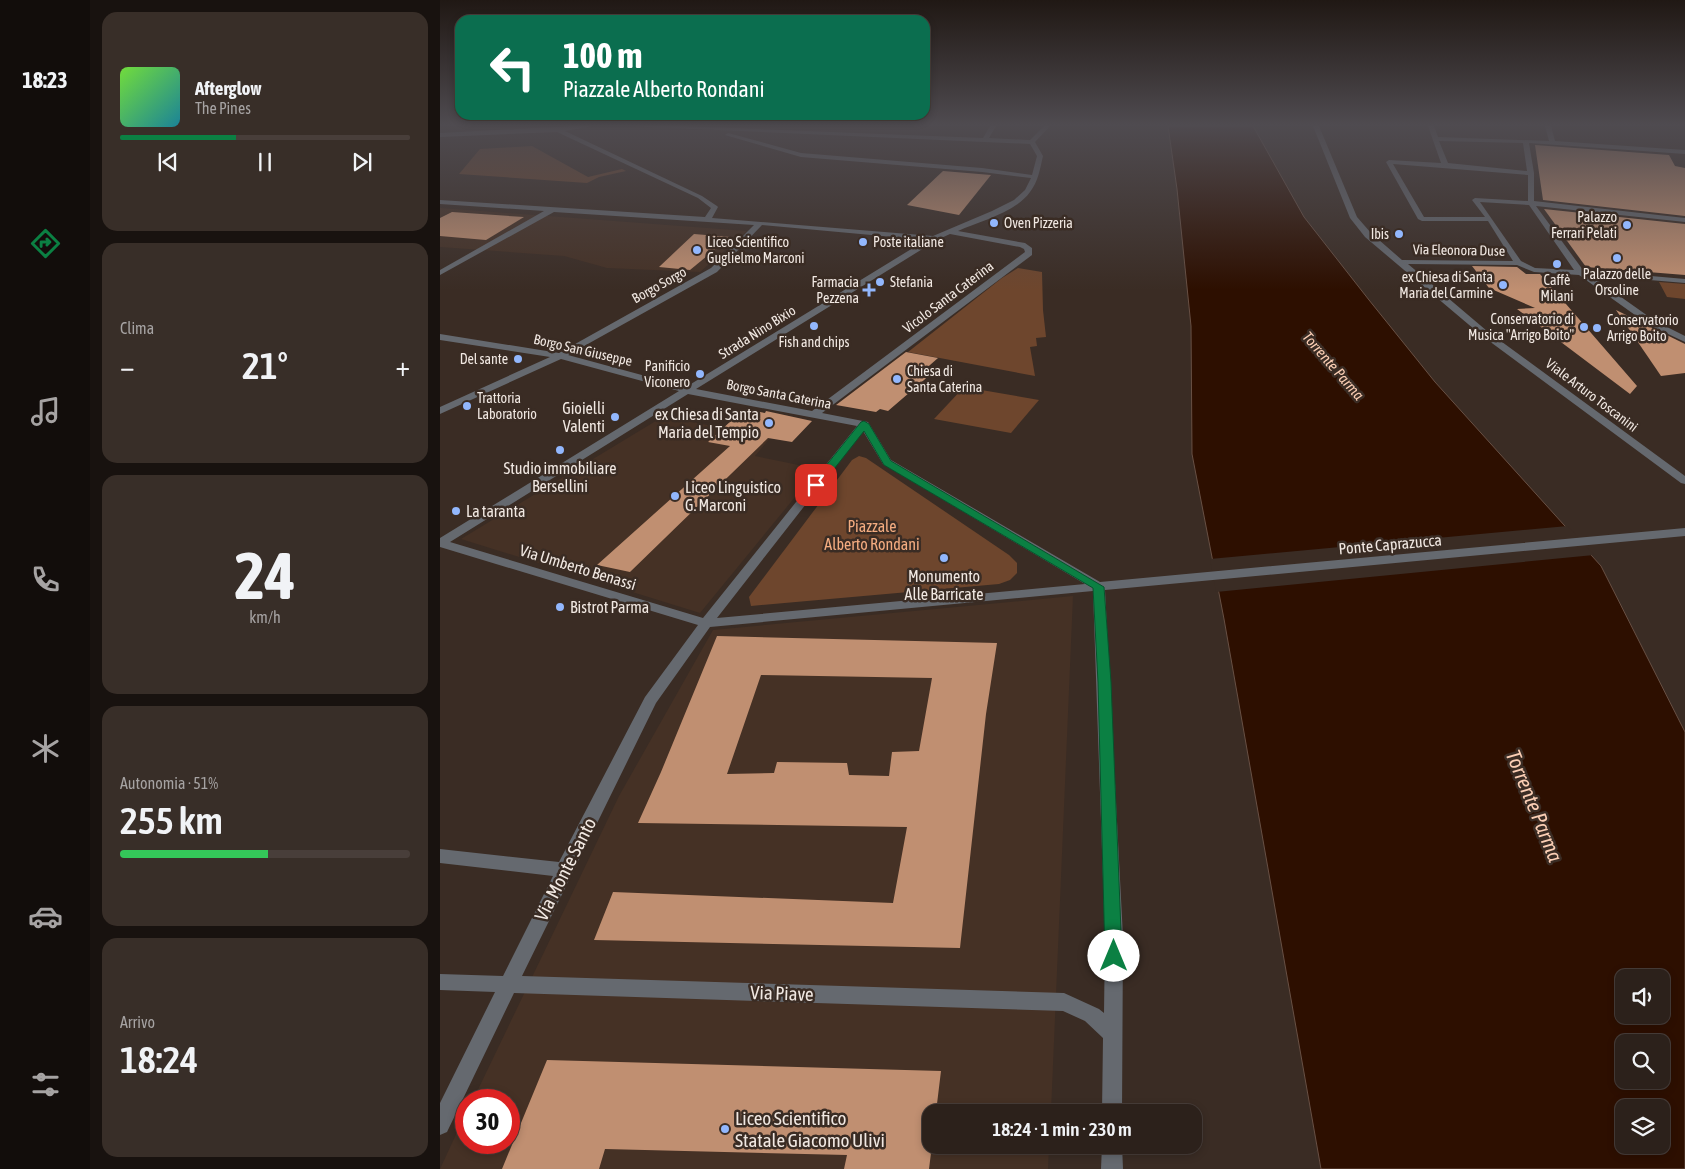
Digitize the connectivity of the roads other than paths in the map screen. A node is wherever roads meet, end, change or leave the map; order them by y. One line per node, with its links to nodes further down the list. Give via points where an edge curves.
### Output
1 (664, 181): 10 (street, via 715,207)
2 (1032, 181): 13 (street, Strada Nino Bixio, via 1025,194 1011,205)
3 (1339, 181): 15 (street, Viale Arturo Toscanini, via 1354,218)
4 (1400, 181): 9 (street, via 1422,219)
5 (1532, 181): 7 (street)
6 (440, 202): 8 (street)
7 (1531, 203): 9 (street, via 1475,200); 11 (street); 17 (street)
8 (553, 209): 10 (street); 18 (street)
9 (1490, 219): 16 (street)
10 (707, 220): 12 (street)
11 (1685, 220)
12 (760, 223): 14 (street); 22 (street, Borgo Sorgo, via 714,270)
13 (948, 232): 14 (street, Strada Nino Bixio); 25 (street, Vicolo Santa Caterina, via 1022,245 1028,248 1029,253)
14 (934, 238): 23 (street, Strada Nino Bixio)
15 (1399, 262): 16 (street, Via Eleonora Duse); 27 (street, Viale Arturo Toscanini, via 1484,333)
16 (1518, 263): 17 (street, Via Eleonora Duse, via 1534,270)
17 (1580, 272): 19 (street, Via Eleonora Duse); 21 (street, via 1652,323)
18 (440, 273)
19 (1685, 281)
20 (440, 337): 22 (street, Borgo San Giuseppe)
21 (1685, 339)
22 (560, 356): 23 (street, Borgo San Giuseppe); 24 (street, Borgo Sorgo)
23 (689, 391): 25 (street, Borgo Santa Caterina); 29 (street, Strada Nino Bixio)
24 (440, 411)
25 (814, 414): 26 (street, Borgo Santa Caterina)
26 (864, 424): 30 (street, via 887,462); 31 (street)
27 (1685, 481)
28 (1685, 532): 30 (street, Ponte Caprazucca)
29 (440, 543): 31 (street, Via Umberto Benassi)
30 (1099, 587): 31 (street); 36 (street, via 1114,937)
31 (706, 623): 33 (street, Via Monte Santo, via 650,701)
32 (440, 856): 33 (street)
33 (564, 870): 35 (street, Via Monte Santo)
34 (440, 982): 35 (street, Via Piave)
35 (508, 985): 36 (street, Via Piave, via 1064,1002 1092,1015); 38 (street, Via Monte Santo)
36 (1113, 1034): 37 (street)
37 (1112, 1104)
38 (440, 1125)
39 (1112, 1154): 40 (street)
40 (1112, 1169)

